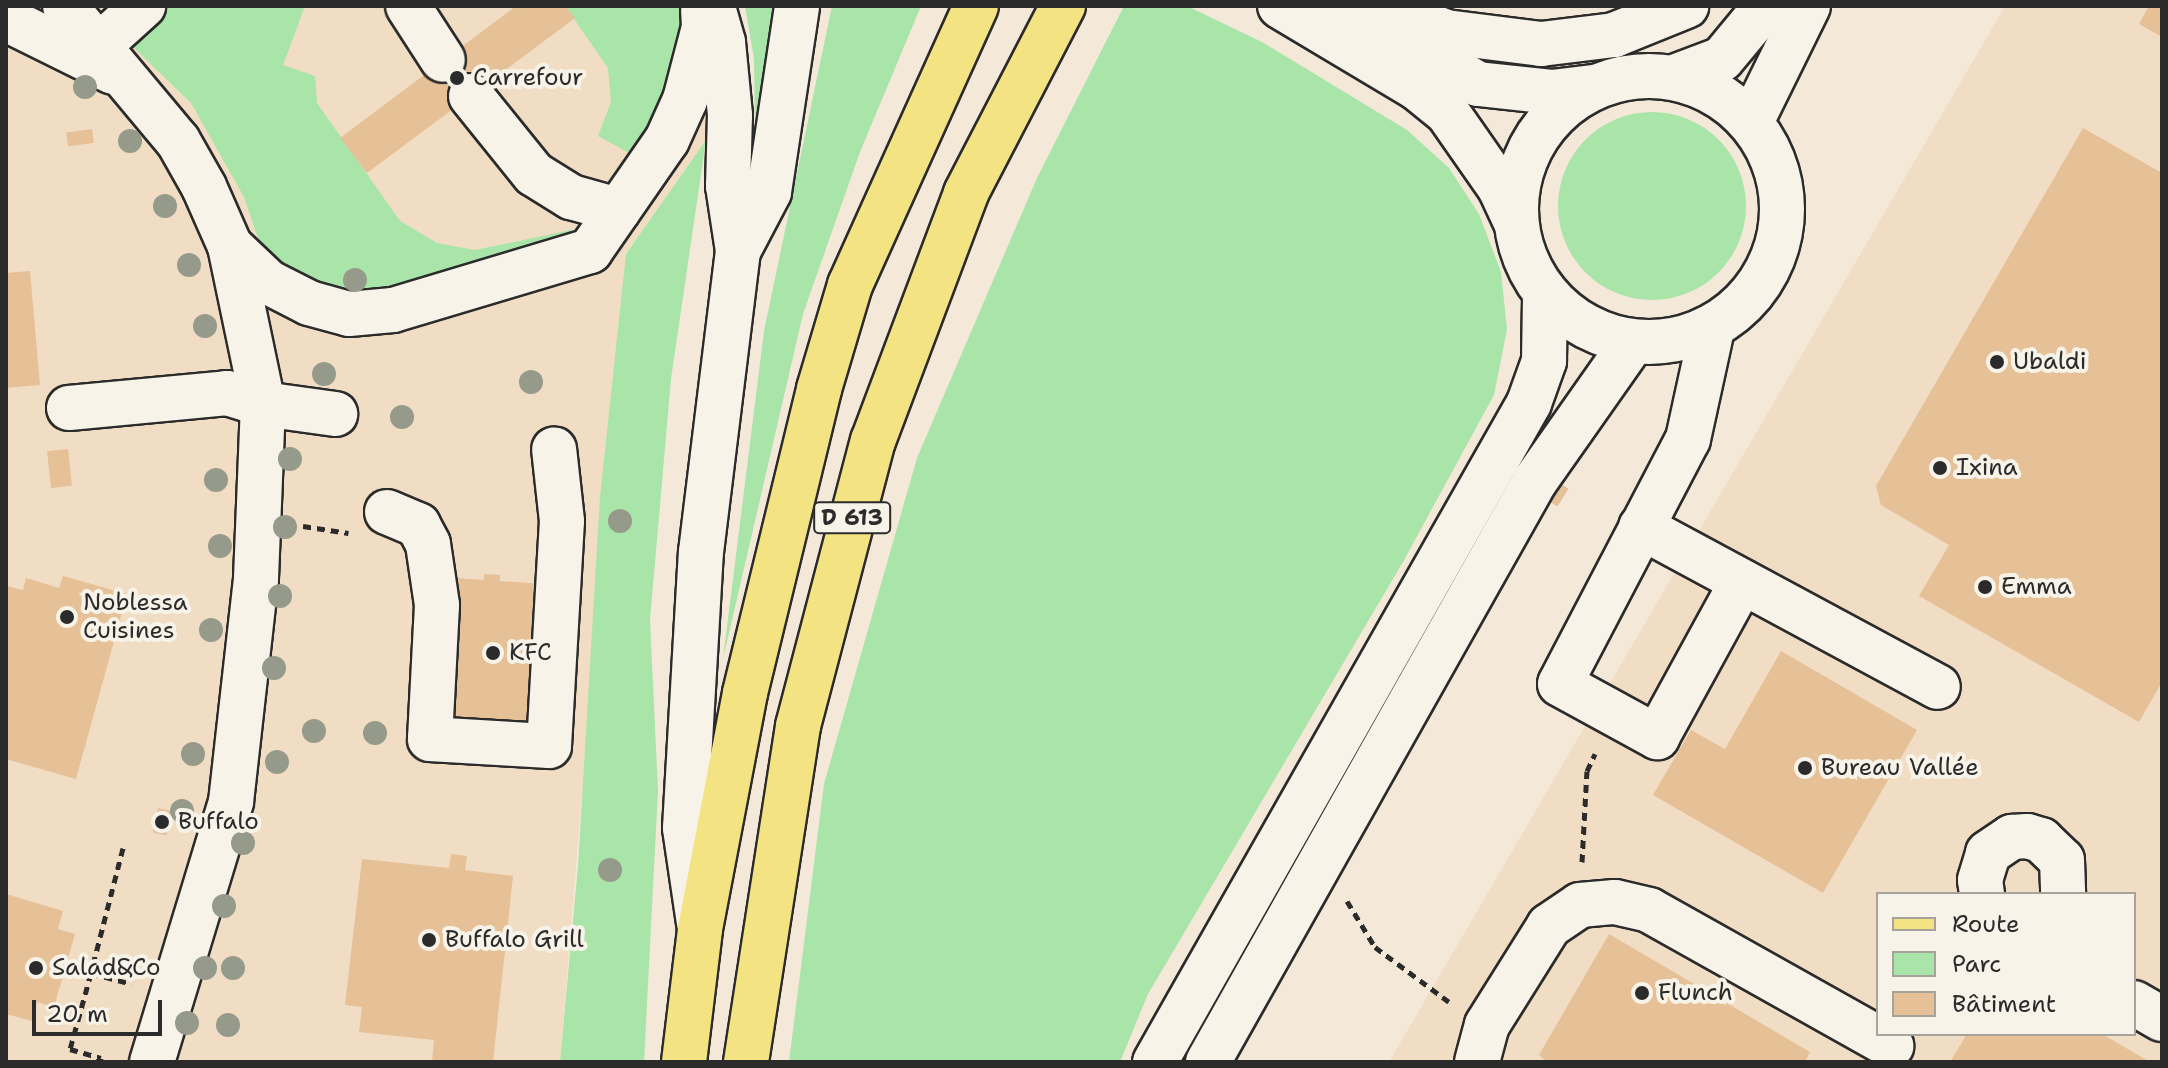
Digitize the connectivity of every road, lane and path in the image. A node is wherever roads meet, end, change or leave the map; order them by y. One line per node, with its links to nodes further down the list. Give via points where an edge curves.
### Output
1 (65, 6): 16 (street)
2 (143, 6): 16 (street)
3 (408, 6): 17 (street)
4 (703, 6): 23 (street, via 704,27 685,100 667,140)
5 (713, 6): 26 (street, via 723,42 730,115 728,186)
6 (797, 6): 26 (street, via 769,192)
7 (976, 6): 44 (main road, D 613, via 884,202 850,285 823,374 749,678)
8 (1063, 6): 54 (main road, D 613, via 966,193 873,441 798,726)
9 (1280, 6): 24 (street, via 1417,88 1447,112 1500,188)
10 (1344, 6): 20 (street, via 1478,84 1552,92)
11 (1381, 6): 12 (street, via 1446,32 1541,44 1614,35)
12 (1686, 6)
13 (1766, 6): 18 (street, via 1722,59)
14 (1808, 6): 22 (street)
15 (6, 19): 19 (street)
16 (101, 44): 19 (street)
17 (443, 60)
18 (1674, 77): 20 (street, via 1634,76); 22 (street, via 1716,93)
19 (130, 79): 25 (street, via 178,141)
20 (1595, 87): 24 (street, via 1571,100 1534,142 1516,195)
21 (471, 96): 23 (street, via 534,174 571,197)
22 (1751, 122): 28 (street, via 1770,151 1781,184 1783,220 1772,264 1756,289)
23 (618, 210): 25 (street, via 590,251 393,310 349,314 309,303 268,282)
24 (1516, 223): 27 (street, via 1525,261)
25 (230, 246): 30 (street)
26 (738, 251): 44 (street, via 701,552 685,828)
27 (1545, 294): 29 (street, via 1579,323); 55 (street, via 1544,361 1529,403)
28 (1712, 329): 29 (street, via 1673,342); 35 (street, via 1688,439)
29 (1632, 343): 56 (street, via 1535,481)
30 (263, 404): 31 (street, via 227,393); 32 (street); 46 (street, via 256,579 231,802)
31 (69, 408)
32 (335, 414)
33 (554, 449): 34 (street, via 562,521 549,746 430,739 437,605 428,544 418,525)
34 (387, 512)
35 (1641, 527): 36 (street); 38 (street, via 1560,684)
36 (1742, 582): 37 (street); 38 (street, via 1657,737)
37 (1938, 687)
38 (1616, 715): 43 (path, via 1587,771)
39 (123, 848): 45 (path)
40 (1338, 887): 47 (path, via 1375,947)
41 (1982, 892): 42 (street, via 1988,853 2012,837 2027,836 2041,840 2062,860)
42 (2065, 892)
43 (1580, 905): 50 (street, via 1615,902 1649,910); 57 (street, via 1549,926 1487,1025)
44 (700, 929): 53 (main road, D 613)
45 (91, 973): 46 (path); 51 (path, via 70,1049 101,1058)
46 (174, 995): 52 (street)
47 (1452, 1004)
48 (2136, 1004): 49 (street)
49 (2162, 1019)
50 (1891, 1047)
51 (100, 1062)
52 (152, 1062)
53 (684, 1062)
54 (746, 1062)
55 (1155, 1062)
56 (1208, 1062)
57 (1477, 1062)

